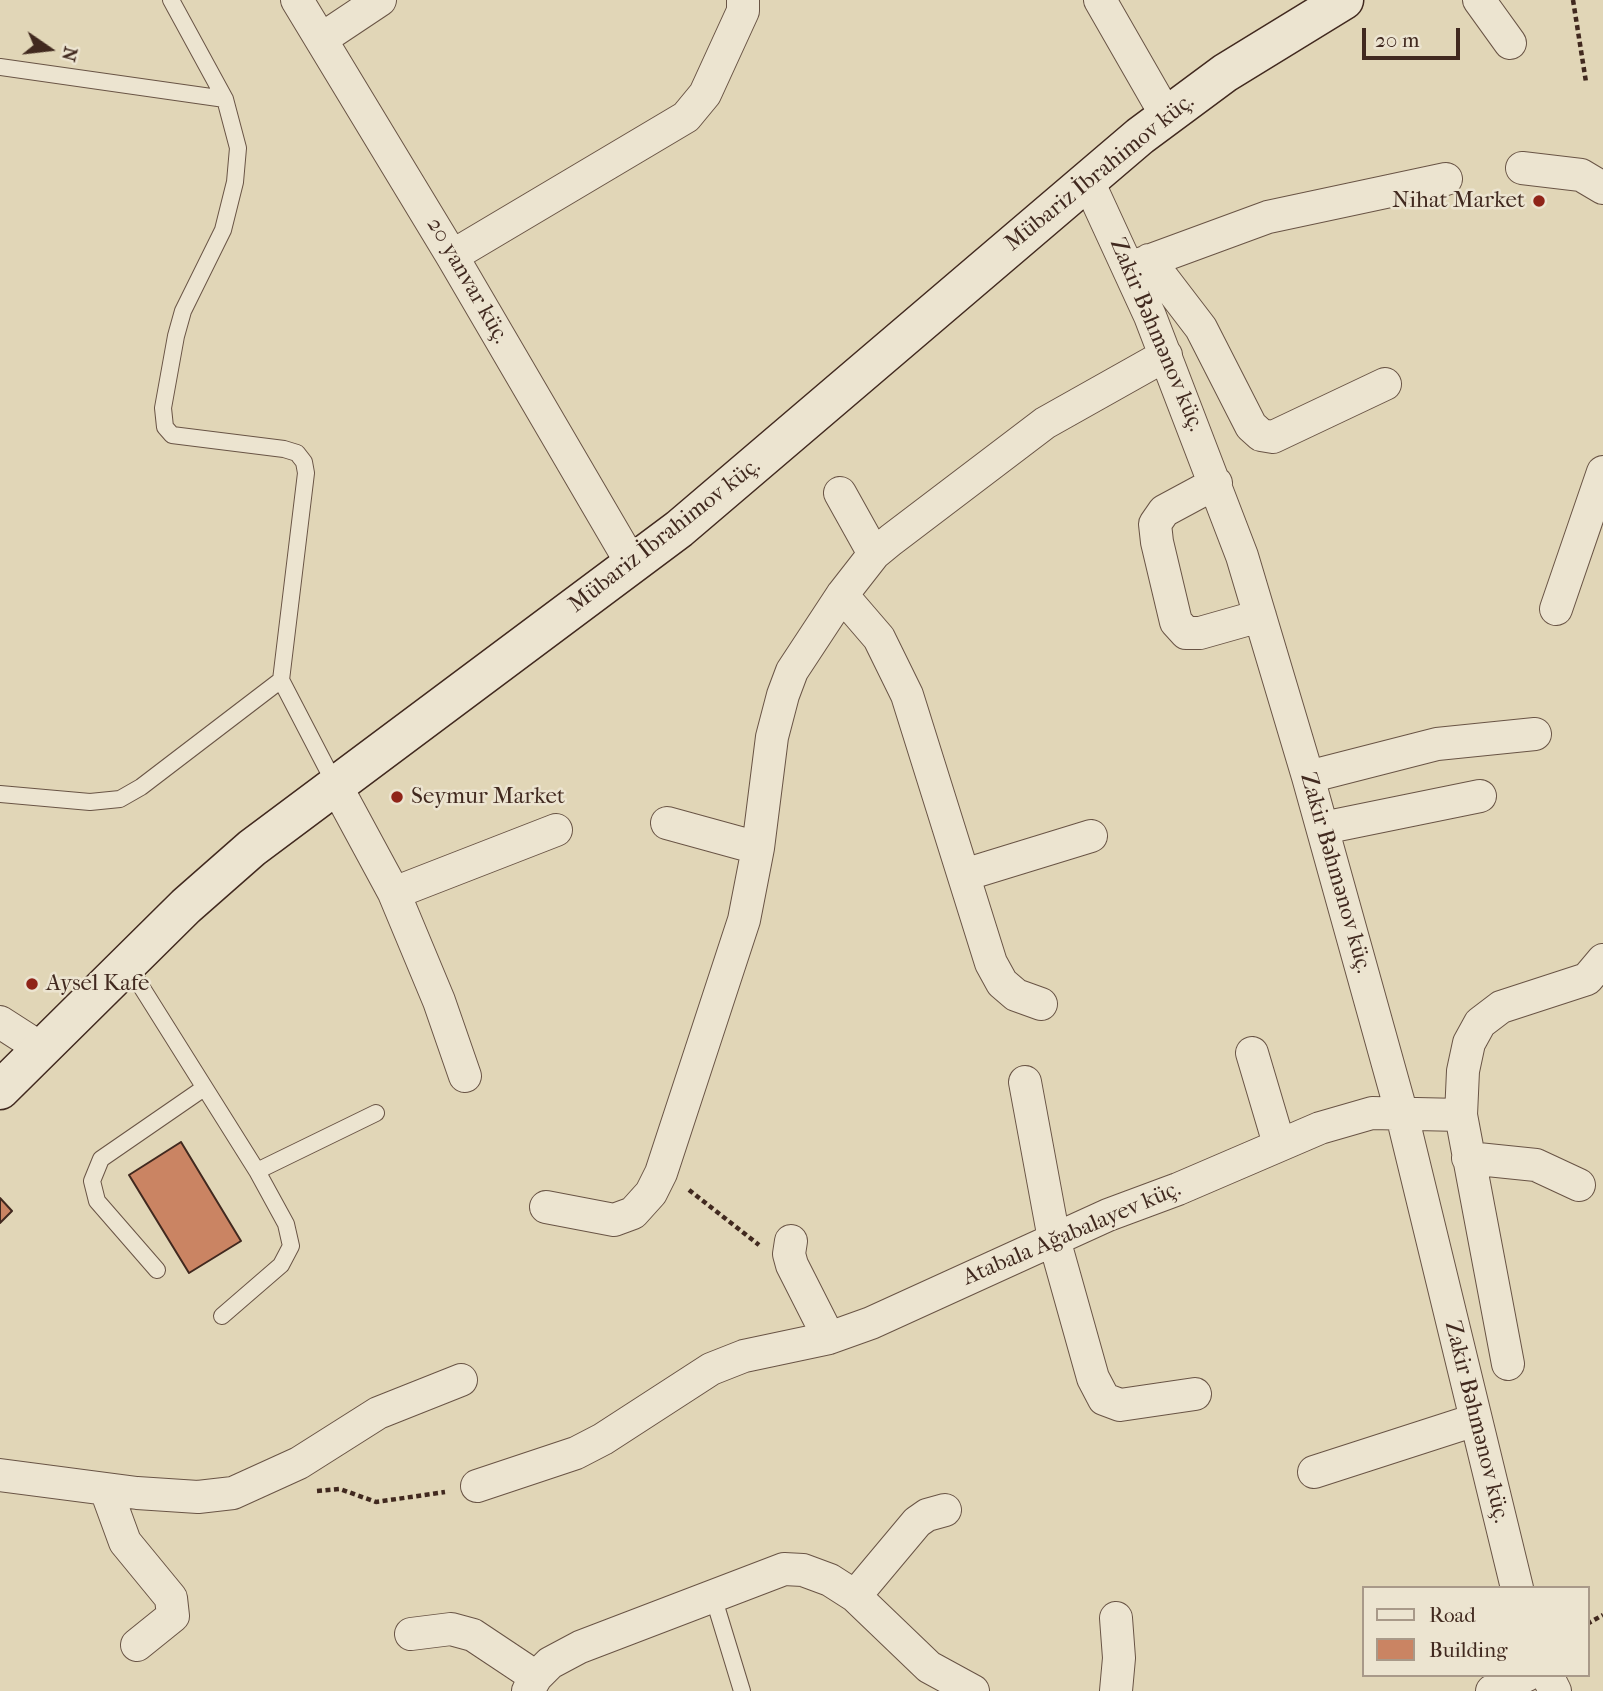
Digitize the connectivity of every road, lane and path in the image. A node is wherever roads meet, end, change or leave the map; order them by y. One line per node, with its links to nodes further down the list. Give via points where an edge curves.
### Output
1 (171, 0): 13 (lane)
2 (297, 0): 9 (street, 20 yanvar küç.)
3 (380, 0): 9 (street)
4 (743, 0): 19 (street, via 743,11 705,94 686,117)
5 (1100, 0): 14 (street)
6 (1344, 0): 14 (street, Mübariz İbrahimov küç., via 1225,73)
7 (1479, 0): 10 (street)
8 (1573, 0): 12 (path)
9 (323, 38): 19 (street, 20 yanvar küç.)
10 (1510, 44)
11 (0, 67): 13 (lane)
12 (1586, 82)
13 (225, 99): 31 (lane, via 238,148 235,182 223,230 183,311 163,408 165,427 172,435 284,449 297,453 304,462)
14 (1167, 115): 16 (street, Mübariz İbrahimov küç.)
15 (1522, 167): 18 (street, via 1581,175)
16 (1087, 179): 20 (street, Zakir Bəhmənov küç.); 27 (street, Mübariz İbrahimov küç., via 725,492)
17 (1446, 179): 20 (street, via 1268,217)
18 (1603, 188)
19 (452, 256): 27 (street, 20 yanvar küç.)
20 (1139, 264): 21 (street, Zakir Bəhmənov küç.); 22 (street, via 1201,328 1251,426 1262,435 1273,437)
21 (1166, 355): 24 (street, Zakir Bəhmənov küç.); 26 (street, via 1045,423)
22 (1385, 384)
23 (1603, 472): 29 (street)
24 (1216, 483): 30 (street, Zakir Bəhmənov küç.); 30 (street, via 1164,511 1155,524 1176,622 1186,632 1200,633)
25 (840, 493): 26 (street)
26 (874, 554): 28 (street)
27 (632, 564): 34 (street, Mübariz İbrahimov küç.)
28 (842, 594): 41 (street, via 792,671 783,695 772,737); 42 (street, via 894,663)
29 (1556, 609)
30 (1260, 616): 33 (street, Zakir Bəhmənov küç.)
31 (281, 680): 34 (lane); 35 (lane, via 120,799 90,802)
32 (1535, 734): 33 (street, via 1437,744)
33 (1308, 777): 38 (street, Zakir Bəhmənov küç.)
34 (335, 783): 43 (street); 45 (street, Mübariz İbrahimov küç., via 252,848)
35 (0, 794)
36 (1480, 796): 38 (street)
37 (667, 823): 41 (street)
38 (1323, 828): 54 (street, Zakir Bəhmənov küç.)
39 (556, 830): 43 (street)
40 (1091, 836): 42 (street)
41 (758, 848): 60 (street, via 744,920)
42 (964, 876): 46 (street, via 990,963 1002,983 1016,995)
43 (394, 893): 50 (street)
44 (1603, 960): 56 (street, via 1587,979 1501,1007 1480,1023 1463,1071)
45 (127, 964): 48 (street, Mübariz İbrahimov küç.); 52 (lane)
46 (1041, 1004)
47 (0, 1022): 48 (street)
48 (42, 1049): 53 (street, Mübariz İbrahimov küç.)
49 (1252, 1053): 57 (street)
50 (465, 1076)
51 (1025, 1082): 63 (street)
52 (204, 1088): 59 (lane); 65 (lane, via 101,1159 92,1181 97,1201)
53 (0, 1090)
54 (1401, 1111): 56 (street, Atabala Ağabalayev küç.); 57 (street, Atabala Ağabalayev küç., via 1352,1118); 71 (street, Zakir Bəhmənov küç.)
55 (376, 1113): 59 (lane)
56 (1461, 1115): 58 (street)
57 (1279, 1144): 63 (street, Atabala Ağabalayev küç.)
58 (1468, 1158): 61 (street, via 1536,1165); 68 (street)
59 (257, 1171): 66 (lane, via 286,1224 291,1246 281,1265)
60 (661, 1173): 62 (street, via 634,1213 614,1220); 64 (path, via 766,1251)
61 (1579, 1185)
62 (546, 1207)
63 (1054, 1239): 67 (street, Atabala Ağabalayev küç., via 871,1324); 70 (street, via 1093,1378 1104,1399 1119,1405)
64 (790, 1247): 67 (street)
65 (157, 1270)
66 (222, 1316)
67 (829, 1338): 75 (street, Atabala Ağabalayev küç., via 711,1368 603,1439)
68 (1508, 1364)
69 (461, 1380): 74 (street, via 378,1413)
70 (1195, 1394)
71 (1475, 1420): 72 (street); 78 (street, Zakir Bəhmənov küç.)
72 (1314, 1472)
73 (0, 1475): 76 (street)
74 (263, 1481): 75 (path, via 290,1492 340,1489 376,1502); 76 (street, via 233,1493 198,1497)
75 (477, 1486)
76 (106, 1490): 83 (street, via 125,1542 172,1598 173,1616)
77 (945, 1510): 80 (street, via 917,1522)
78 (1516, 1586)
79 (713, 1596): 80 (street, via 784,1569 830,1580); 85 (street, via 580,1647 550,1663); 86 (lane)
80 (855, 1596): 87 (street, via 929,1667)
81 (1116, 1618): 88 (street)
82 (411, 1634): 85 (street, via 451,1629 473,1635)
83 (137, 1645)
84 (1523, 1677): 89 (street)
85 (532, 1684)
86 (742, 1691)
87 (973, 1691)
88 (1116, 1691)
89 (1492, 1691)

